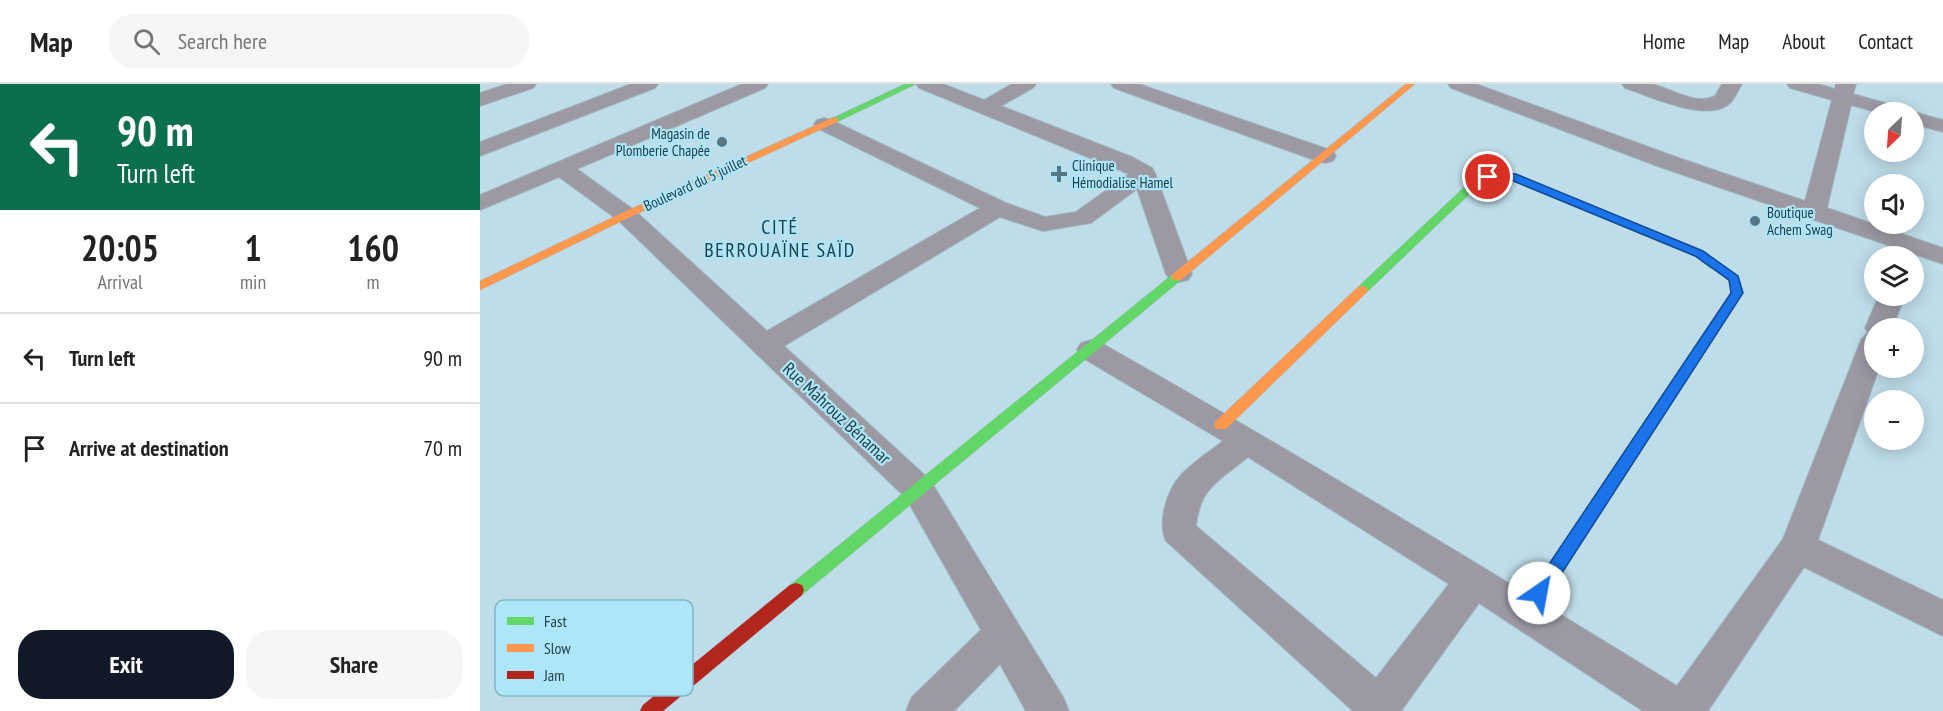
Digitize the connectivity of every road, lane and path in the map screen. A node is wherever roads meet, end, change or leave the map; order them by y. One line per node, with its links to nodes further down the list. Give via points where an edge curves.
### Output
1 (526, 84): 16 (street)
2 (648, 84): 14 (street)
3 (758, 84): 25 (street)
4 (912, 84): 21 (street, Boulevard du 5 juillet)
5 (926, 84): 19 (street)
6 (1026, 84): 19 (street)
7 (1121, 84): 24 (street)
8 (1411, 84): 24 (street)
9 (1458, 84): 17 (street)
10 (1521, 84): 17 (street)
11 (1632, 84): 12 (street, via 1694,104 1711,105 1722,100)
12 (1732, 84)
13 (1797, 84): 15 (street)
14 (615, 89): 23 (street)
15 (1845, 91): 18 (street); 29 (street)
16 (480, 100)
17 (1503, 101): 29 (street)
18 (1872, 102)
19 (987, 106): 26 (street)
20 (1924, 121): 22 (street)
21 (824, 124): 28 (street); 30 (street, Boulevard du 5 juillet)
22 (1943, 126)
23 (480, 150)
24 (1325, 156): 34 (street)
25 (562, 169): 27 (street); 30 (street, Rue Mahrouz Bénamar)
26 (1144, 173): 28 (street, via 1083,218 1043,224); 34 (street)
27 (480, 203)
28 (998, 208): 36 (street)
29 (1814, 213): 31 (street)
30 (626, 215): 35 (street, Boulevard du 5 juillet); 36 (street, Rue Mahrouz Bénamar)
31 (1896, 246)
32 (1924, 253): 33 (street)
33 (1943, 256)
34 (1179, 274): 37 (street)
35 (480, 286)
36 (765, 345): 40 (street, Rue Mahrouz Bénamar)
37 (1091, 350): 39 (street); 40 (street)
38 (1864, 370): 41 (street)
39 (1233, 433): 42 (street); 43 (street, via 1477,181 1512,177 1699,254 1734,279 1737,293); 48 (street, via 1192,485 1181,508 1178,531)
40 (918, 489): 45 (street, Rue Mahrouz Bénamar); 46 (street)
41 (1798, 547): 44 (street); 53 (street)
42 (1474, 580): 43 (street); 48 (street)
43 (1526, 613): 52 (street)
44 (1943, 619)
45 (1003, 634): 50 (street); 51 (street, Rue Mahrouz Bénamar)
46 (693, 675)
47 (667, 696): 49 (street)
48 (1377, 709)
49 (649, 711)
50 (926, 711)
51 (1049, 711)
52 (1679, 711)
53 (1684, 711)

